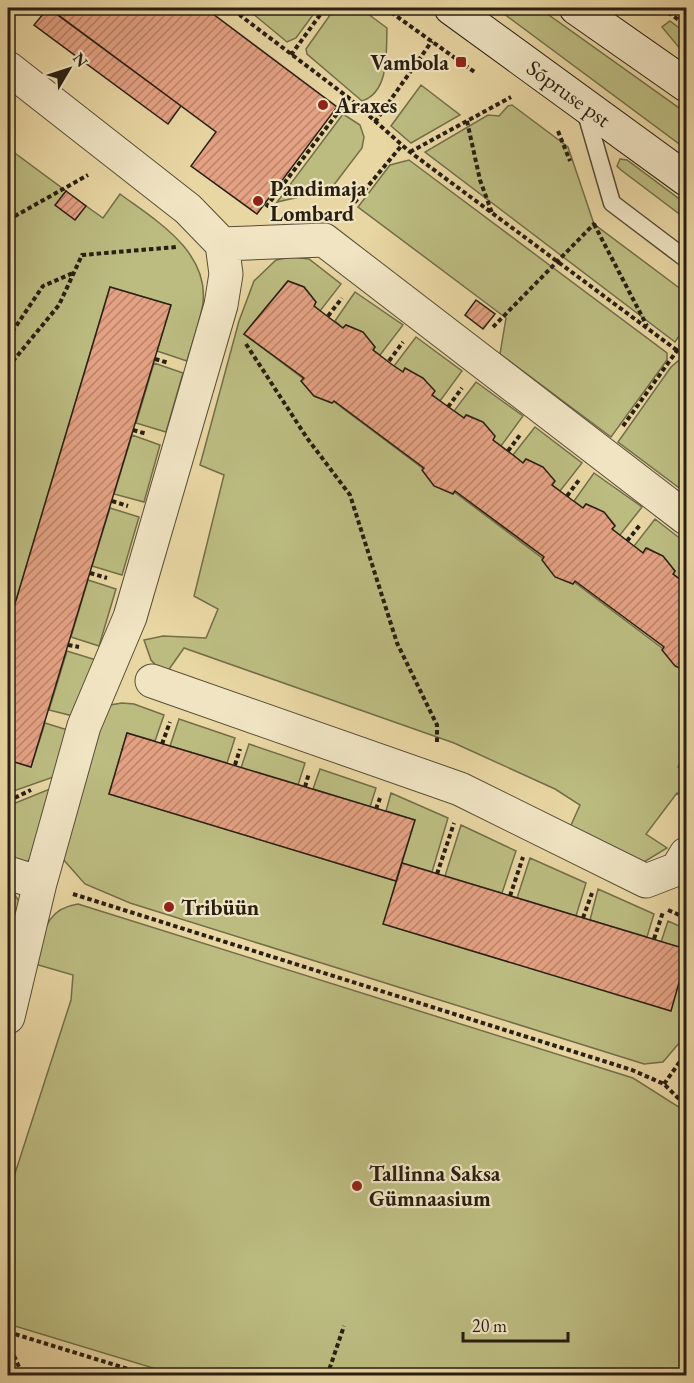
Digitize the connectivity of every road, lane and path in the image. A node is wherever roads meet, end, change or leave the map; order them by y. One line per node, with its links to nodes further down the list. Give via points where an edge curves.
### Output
1 (235, 8): 8 (path)
2 (325, 8): 8 (path)
3 (451, 8): 13 (street, Sõpruse pst)
4 (576, 8): 10 (street)
5 (662, 8): 6 (path)
6 (687, 25)
7 (432, 41): 15 (path)
8 (291, 55): 12 (path)
9 (8, 68): 18 (street)
10 (687, 85)
11 (511, 97): 14 (path)
12 (349, 98): 15 (path); 24 (path, via 259,217)
13 (583, 104): 19 (street, Sõpruse pst); 20 (lane)
14 (467, 121): 17 (path); 21 (path)
15 (375, 122): 16 (path)
16 (402, 145): 17 (path); 23 (path)
17 (410, 152): 21 (path)
18 (122, 157): 22 (path); 24 (street, via 188,210)
19 (687, 179)
20 (612, 202): 25 (lane); 26 (path)
21 (492, 213): 26 (path)
22 (8, 220)
23 (324, 240): 24 (street); 32 (street)
24 (222, 244): 27 (path, via 82,255); 28 (street, via 226,274)
25 (687, 259)
26 (557, 261): 31 (path); 32 (path)
27 (74, 273): 29 (path, via 43,286); 34 (path, via 59,305)
28 (221, 305): 38 (path, via 307,438 350,495 397,643 437,724); 42 (street, via 130,617 84,726)
29 (8, 338)
30 (687, 338): 31 (path)
31 (678, 350): 33 (path); 35 (path)
32 (470, 352): 35 (street)
33 (687, 357)
34 (8, 367)
35 (603, 453): 36 (street)
36 (687, 518)
37 (152, 681): 38 (street)
38 (451, 786): 39 (street, via 646,881 677,869); 41 (path)
39 (687, 854)
40 (8, 873): 42 (street)
41 (437, 874)
42 (40, 883): 45 (street); 47 (path, via 632,1070)
43 (664, 908): 44 (path)
44 (654, 939)
45 (8, 1017)
46 (687, 1053): 47 (path)
47 (664, 1084): 48 (path)
48 (687, 1107)
49 (345, 1326): 54 (path)
50 (8, 1332): 53 (path)
51 (8, 1342): 52 (path)
52 (23, 1376)
53 (151, 1376)
54 (327, 1376)

